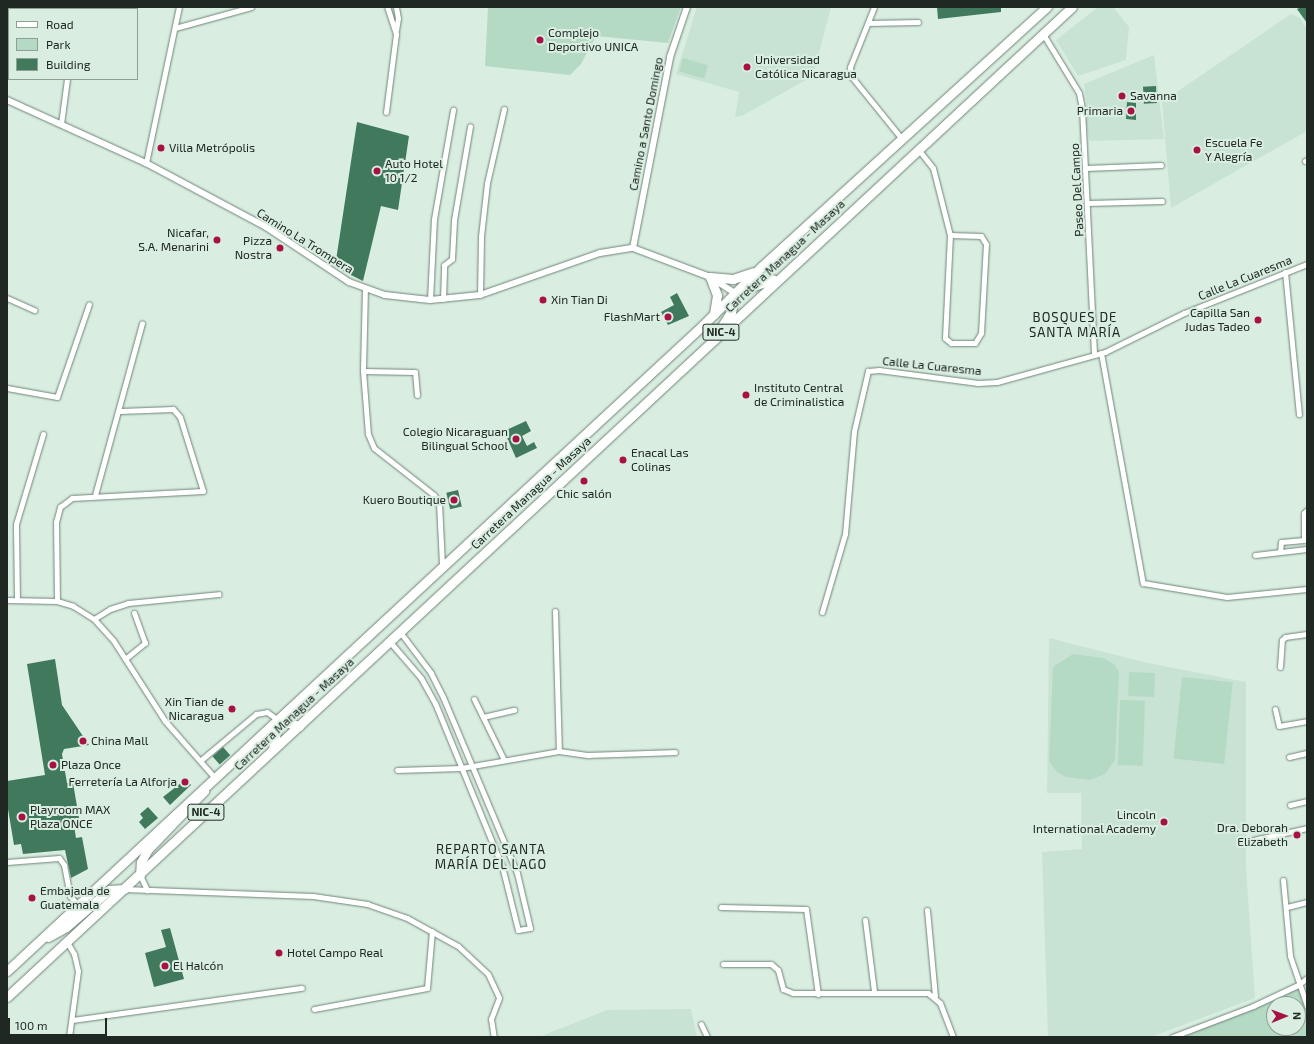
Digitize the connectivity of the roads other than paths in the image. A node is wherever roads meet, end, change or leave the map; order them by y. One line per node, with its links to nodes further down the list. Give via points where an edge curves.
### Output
1 (179, 7): 13 (street)
2 (251, 7): 13 (street)
3 (387, 7): 14 (street)
4 (396, 7): 14 (street)
5 (687, 7): 31 (street, Camino a Santo Domingo, via 670,57)
6 (874, 7): 11 (street)
7 (1058, 7): 8 (highway, via 1063,10)
8 (1072, 8): 12 (highway, Carretera Managua - Masaya / NIC-4)
9 (1044, 10): 12 (highway, via 1052,13); 23 (highway, Carretera Managua - Masaya / NIC-4)
10 (918, 22): 11 (street)
11 (868, 23): 23 (street, via 850,67 851,76)
12 (1054, 24): 15 (highway, Carretera Managua - Masaya / NIC-4)
13 (175, 28): 25 (street)
14 (396, 30): 20 (street)
15 (1043, 34): 24 (highway, Carretera Managua - Masaya / NIC-4); 27 (street, Paseo Del Campo, via 1079,93)
16 (67, 80): 21 (street)
17 (7, 100): 21 (street, Camino La Trompera)
18 (504, 109): 39 (street, via 487,183 481,236)
19 (453, 110): 42 (street, via 434,219)
20 (386, 112)
21 (61, 124): 25 (street, Camino La Trompera)
22 (470, 126): 41 (street, via 454,220 452,259 444,265)
23 (902, 139): 33 (highway, Carretera Managua - Masaya / NIC-4)
24 (918, 149): 30 (street, via 933,168); 35 (highway, Carretera Managua - Masaya / NIC-4)
25 (146, 163): 37 (street, Camino La Trompera, via 266,227 349,282)
26 (1161, 165): 27 (street)
27 (1086, 168): 29 (street, Paseo Del Campo)
28 (1162, 201): 29 (street)
29 (1088, 203): 48 (street, Paseo Del Campo)
30 (950, 235): 30 (street, via 945,338 951,343 975,343 981,333 986,244 981,236)
31 (633, 248): 36 (street); 39 (street, Camino La Trompera, via 600,253)
32 (1307, 264): 34 (street, Calle La Cuaresma)
33 (762, 267): 36 (highway, via 733,279); 38 (highway, Carretera Managua - Masaya / NIC-4)
34 (1285, 272): 47 (street, Calle La Cuaresma, via 1184,313); 54 (street)
35 (782, 274): 38 (highway, via 759,286); 50 (highway, Carretera Managua - Masaya / NIC-4)
36 (710, 277): 38 (street); 45 (highway, via 716,294)
37 (365, 288): 42 (street, Camino La Trompera, via 385,295); 49 (street)
38 (735, 293): 45 (highway, Carretera Managua - Masaya / NIC-4); 50 (highway, via 731,312 722,326 671,374)
39 (480, 295): 41 (street, Camino La Trompera)
40 (7, 298): 44 (street)
41 (443, 299): 42 (street, Camino La Trompera)
42 (430, 300)
43 (90, 304): 51 (street, via 57,397)
44 (34, 310)
45 (714, 314): 61 (highway, Carretera Managua - Masaya / NIC-4)
46 (142, 323): 53 (street)
47 (1101, 353): 48 (street, Calle La Cuaresma); 62 (street, via 1143,583 1227,597)
48 (1094, 355): 68 (street, Calle La Cuaresma, via 997,382 978,383 879,370 868,372 854,431 845,534)
49 (363, 371): 52 (street, via 415,372); 61 (street, via 368,434 374,448 434,495 440,503)
50 (668, 383): 71 (highway, Carretera Managua - Masaya / NIC-4)
51 (7, 388)
52 (417, 395)
53 (120, 411): 56 (street); 56 (street, via 173,409 180,417 203,491)
54 (1299, 414)
55 (43, 434): 65 (street, via 16,524)
56 (95, 496): 66 (street, via 72,498 60,507 56,522)
57 (1307, 510): 59 (street, via 1304,513 1304,540 1281,542)
58 (1307, 549): 59 (street)
59 (1280, 552): 60 (street)
60 (1255, 555)
61 (442, 565): 80 (highway, Carretera Managua - Masaya / NIC-4)
62 (1307, 589)
63 (219, 594): 70 (street, via 128,603 110,609)
64 (7, 600): 65 (street)
65 (17, 600): 66 (street)
66 (57, 601): 70 (street, via 73,606)
67 (556, 611): 84 (street)
68 (822, 612)
69 (134, 613): 74 (street, via 145,643)
70 (94, 619): 74 (street)
71 (400, 632): 73 (highway, Carretera Managua - Masaya / NIC-4); 90 (street, via 431,673)
72 (1307, 634): 75 (street, via 1285,637 1282,640)
73 (390, 642): 82 (highway, Carretera Managua - Masaya / NIC-4); 91 (street, via 421,678 435,703)
74 (125, 659): 88 (street, via 156,709)
75 (1280, 667)
76 (474, 699): 79 (street)
77 (1275, 709): 81 (street, via 1279,726)
78 (514, 710): 79 (street)
79 (483, 717): 89 (street)
80 (278, 720): 82 (highway); 83 (highway); 88 (street, via 266,712 256,714); 93 (highway, Carretera Managua - Masaya / NIC-4)
81 (1307, 721)
82 (299, 726): 83 (highway, Carretera Managua - Masaya / NIC-4)
83 (273, 749): 99 (highway, Carretera Managua - Masaya / NIC-4)
84 (559, 751): 85 (street, via 589,755); 89 (street)
85 (675, 752)
86 (1307, 753): 87 (street)
87 (1289, 757)
88 (200, 760): 93 (street)
89 (504, 760): 90 (street)
90 (473, 766): 91 (street); 91 (street, via 517,873 530,928 518,930 502,866)
91 (461, 768): 92 (street)
92 (397, 770)
93 (213, 778): 99 (highway, via 198,800 148,849 141,862); 104 (highway, Carretera Managua - Masaya / NIC-4)
94 (1307, 801): 95 (street)
95 (1290, 805)
96 (1307, 828): 97 (street)
97 (1254, 840)
98 (7, 862): 104 (street, via 59,858 64,865 70,896)
99 (140, 875): 101 (highway, Carretera Managua - Masaya / NIC-4); 102 (street)
100 (1283, 880): 106 (street)
101 (124, 889): 102 (street); 110 (highway, Carretera Managua - Masaya / NIC-4); 111 (highway, via 108,890 66,928)
102 (147, 890): 109 (street, via 321,897 367,904)
103 (1307, 902): 106 (street)
104 (77, 904): 111 (highway, Carretera Managua - Masaya / NIC-4)
105 (721, 907): 118 (street, via 806,909)
106 (1287, 907): 115 (street, via 1290,956)
107 (927, 910): 119 (street)
108 (865, 920): 117 (street)
109 (432, 931): 122 (street, via 427,988); 126 (street, via 458,946 488,974 499,998 491,1019)
110 (67, 942): 120 (highway, Carretera Managua - Masaya / NIC-4); 123 (street, via 74,954 78,971)
111 (37, 944): 113 (highway, Carretera Managua - Masaya / NIC-4)
112 (722, 964): 118 (street, via 771,964 778,970 783,988 788,992)
113 (7, 971)
114 (1307, 978): 115 (street)
115 (1298, 985): 121 (street); 129 (street, via 1254,1006)
116 (302, 988): 123 (street)
117 (874, 991): 118 (street); 119 (street, via 920,991)
118 (818, 994)
119 (935, 996): 128 (street)
120 (7, 997)
121 (1307, 1006)
122 (314, 1009)
123 (72, 1020): 125 (street)
124 (701, 1024): 127 (street)
125 (69, 1037)
126 (494, 1037)
127 (706, 1037)
128 (953, 1037)
129 (1172, 1037)

